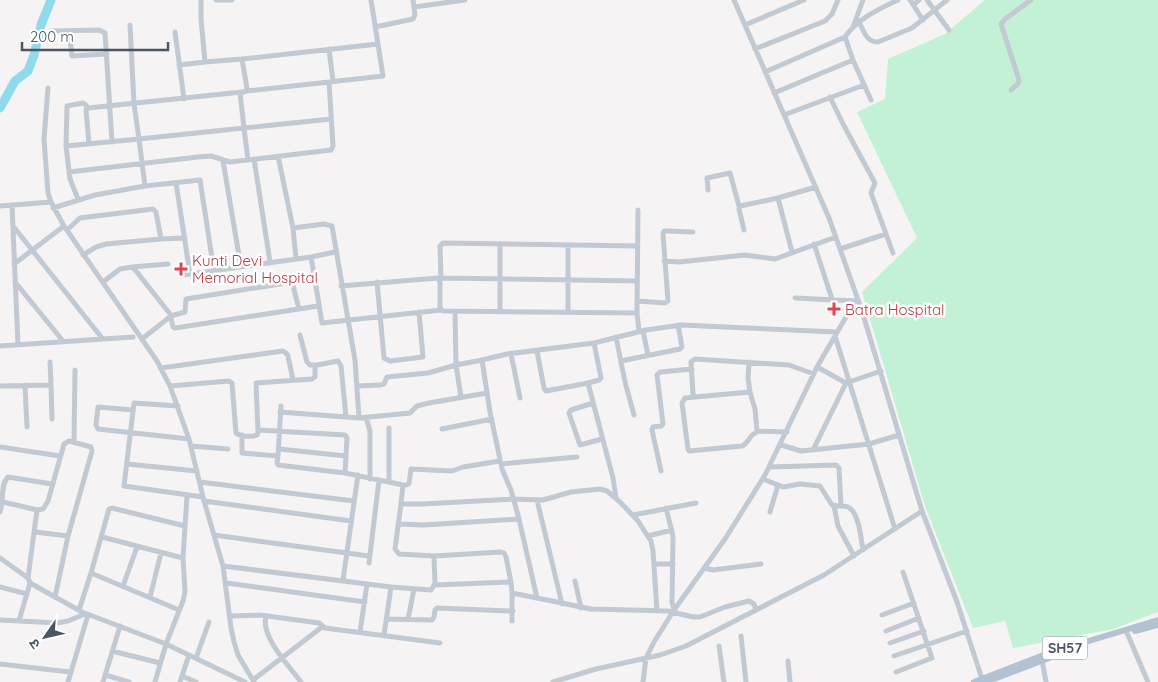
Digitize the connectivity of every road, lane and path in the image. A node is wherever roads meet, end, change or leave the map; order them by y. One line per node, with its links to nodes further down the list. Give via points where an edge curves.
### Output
1 (202, 0): 38 (street)
2 (216, 0): 3 (street)
3 (232, 0)
4 (370, 0): 25 (street)
5 (413, 0): 19 (street)
6 (465, 0): 19 (street)
7 (734, 0): 24 (street)
8 (787, 0): 18 (street)
9 (804, 0): 18 (street)
10 (838, 0): 34 (street, via 825,21)
11 (863, 0): 26 (street)
12 (898, 0): 22 (street)
13 (919, 0): 17 (street)
14 (927, 0): 20 (street)
15 (947, 0): 20 (street)
16 (1031, 0): 44 (street, via 1001,24 1019,80)
17 (912, 3): 21 (street)
18 (789, 6): 24 (street)
19 (414, 8): 25 (street, via 414,19)
20 (934, 11): 21 (street); 27 (street)
21 (923, 20): 22 (street, via 878,42 868,39)
22 (859, 22): 26 (street)
23 (130, 25): 50 (street)
24 (745, 25): 34 (street)
25 (375, 27): 32 (street)
26 (853, 28): 31 (street)
27 (950, 30)
28 (51, 31): 29 (street)
29 (69, 31): 35 (street, via 103,31); 35 (street, via 72,56)
30 (175, 32): 39 (street)
31 (846, 37): 37 (street); 40 (street)
32 (378, 44): 33 (street); 41 (street, via 383,76)
33 (330, 49): 36 (street); 41 (street)
34 (755, 49): 40 (street)
35 (107, 54): 51 (street)
36 (242, 58): 38 (street); 45 (street)
37 (853, 60): 42 (street); 46 (street)
38 (205, 62): 39 (street)
39 (179, 65): 48 (street)
40 (765, 72): 46 (street)
41 (331, 82): 45 (street); 54 (street)
42 (864, 85): 47 (street); 49 (street)
43 (48, 88): 71 (street, via 44,139)
44 (1011, 90)
45 (244, 91): 48 (street); 55 (street, via 240,95)
46 (774, 93): 53 (street)
47 (830, 97): 53 (street); 82 (street, via 875,183 871,193)
48 (184, 98): 50 (street)
49 (871, 100)
50 (134, 104): 51 (street); 56 (street)
51 (109, 106): 52 (street); 57 (street)
52 (87, 109): 58 (street); 59 (street, via 83,103 67,106)
53 (784, 115): 67 (street)
54 (330, 119): 55 (street); 60 (street, via 331,150)
55 (244, 128): 56 (street); 61 (street)
56 (139, 139): 57 (street); 63 (street)
57 (112, 142): 58 (street)
58 (89, 144): 59 (street)
59 (66, 146): 64 (street)
60 (278, 156): 61 (street); 79 (street)
61 (251, 160): 62 (street); 99 (street)
62 (223, 161): 63 (street, via 211,156); 103 (street)
63 (142, 164): 64 (street); 66 (street)
64 (69, 172): 70 (street)
65 (176, 182): 66 (street); 84 (street); 104 (street, via 198,179 201,182)
66 (145, 186): 70 (street)
67 (816, 187): 69 (street); 83 (street)
68 (708, 190): 74 (street, via 707,178 730,173)
69 (778, 198): 74 (street); 93 (street)
70 (78, 199): 75 (street)
71 (51, 202): 72 (street); 75 (street)
72 (12, 205): 73 (street); 77 (street)
73 (0, 206)
74 (739, 206): 80 (street)
75 (53, 208): 78 (street)
76 (638, 210): 89 (street)
77 (13, 226): 91 (street); 100 (street)
78 (65, 228): 85 (street, via 80,218 153,209); 91 (street); 95 (street)
79 (293, 228): 92 (street, via 330,224); 97 (street)
80 (744, 230)
81 (693, 232): 98 (street, via 664,231)
82 (886, 234): 90 (street); 94 (street)
83 (836, 237): 88 (street); 90 (street)
84 (185, 238): 85 (street); 105 (street)
85 (161, 239): 95 (street, via 106,244)
86 (500, 244): 87 (street); 107 (street, via 442,244); 108 (street)
87 (568, 244): 89 (street); 109 (street)
88 (814, 244): 93 (street); 116 (street)
89 (638, 246): 110 (street)
90 (840, 249): 117 (street)
91 (32, 250): 100 (street); 135 (street)
92 (335, 252): 96 (street); 114 (street)
93 (792, 252): 98 (street, via 772,259 745,256)
94 (893, 253)
95 (84, 254): 112 (street)
96 (311, 257): 97 (street); 119 (street)
97 (296, 258): 99 (street)
98 (664, 261): 118 (street, via 668,301)
99 (270, 262): 103 (street)
100 (14, 264): 111 (street)
101 (168, 264): 102 (street)
102 (132, 267): 112 (street, via 120,269); 127 (street)
103 (241, 267): 104 (street)
104 (214, 270): 105 (street)
105 (190, 274): 106 (street)
106 (184, 275)
107 (440, 278): 108 (street); 113 (street); 121 (street)
108 (500, 278): 109 (street); 124 (street)
109 (568, 279): 110 (street); 125 (street)
110 (637, 281): 118 (street)
111 (15, 282): 138 (street); 140 (street)
112 (103, 282): 137 (street)
113 (377, 282): 114 (street); 128 (street)
114 (341, 286): 129 (street)
115 (795, 298): 116 (street)
116 (832, 299): 117 (street)
117 (856, 300): 132 (street); 155 (street)
118 (637, 301): 126 (street)
119 (318, 306): 120 (street); 129 (street, via 322,323)
120 (299, 309): 127 (street, via 175,328); 127 (street, via 294,283 290,283 186,299 185,312)
121 (441, 310): 122 (street); 123 (street)
122 (455, 311): 124 (street); 150 (street)
123 (419, 312): 128 (street); 128 (street, via 423,357 412,359 390,361 384,358)
124 (500, 312): 125 (street)
125 (568, 312): 126 (street)
126 (637, 313): 131 (street)
127 (171, 316): 137 (street)
128 (381, 316): 129 (street)
129 (348, 320): 164 (street)
130 (678, 325): 131 (street); 132 (street); 144 (street, via 681,348)
131 (641, 331): 136 (street); 144 (street)
132 (836, 334): 151 (street); 158 (street)
133 (300, 335): 149 (street, via 307,362)
134 (133, 337): 135 (street)
135 (102, 338): 138 (street)
136 (616, 338): 139 (street); 146 (street)
137 (142, 339): 152 (street)
138 (64, 341): 140 (street)
139 (594, 343): 142 (street); 159 (street, via 600,378)
140 (18, 345): 141 (street)
141 (0, 346)
142 (537, 351): 143 (street); 159 (street, via 546,391)
143 (511, 354): 145 (street); 169 (street)
144 (648, 355): 146 (street)
145 (482, 360): 150 (street); 166 (street)
146 (621, 361): 173 (street)
147 (50, 362): 161 (street)
148 (749, 362): 154 (street, via 695,359 691,362); 156 (street, via 789,364); 165 (street)
149 (317, 365): 157 (street, via 315,378); 174 (street, via 340,363)
150 (456, 365): 164 (street, via 428,374 387,377 381,385); 167 (street)
151 (817, 367): 156 (street); 158 (street)
152 (161, 368): 157 (street, via 283,351 288,356); 163 (street)
153 (75, 370): 191 (street)
154 (692, 370): 168 (street); 207 (street, via 660,372 657,375 663,424 652,430)
155 (880, 371): 158 (street); 188 (street)
156 (814, 374): 185 (street)
157 (293, 380): 182 (street, via 256,383)
158 (848, 382): 193 (street); 198 (street)
159 (588, 383): 170 (street)
160 (25, 385): 161 (street); 162 (street); 179 (street)
161 (50, 385): 177 (street)
162 (0, 386)
163 (170, 386): 171 (street); 187 (street, via 232,383 236,431)
164 (357, 386): 176 (street)
165 (750, 392): 168 (street); 184 (street)
166 (487, 393): 167 (street); 178 (street)
167 (461, 397): 175 (street, via 417,406 410,413)
168 (695, 397): 184 (street, via 685,398 682,403 689,451 742,446)
169 (520, 398)
170 (593, 404): 190 (street); 190 (street, via 569,413 580,445)
171 (178, 406): 172 (street, via 137,402); 189 (street)
172 (133, 410): 186 (street); 186 (street, via 98,407 96,425)
173 (634, 415)
174 (346, 417): 176 (street); 183 (street, via 280,409)
175 (366, 417): 176 (street); 210 (street, via 370,432)
176 (359, 418)
177 (52, 419)
178 (492, 419): 181 (street); 203 (street)
179 (27, 427)
180 (389, 428): 214 (street)
181 (442, 429)
182 (258, 430): 183 (street); 187 (street, via 254,436)
183 (280, 431): 197 (street); 201 (street, via 345,435)
184 (757, 432): 185 (street)
185 (786, 432): 192 (street)
186 (131, 433): 189 (street); 204 (street)
187 (242, 435): 200 (street, via 242,453)
188 (899, 435): 193 (street); 233 (street)
189 (189, 439): 194 (street)
190 (602, 439): 219 (street)
191 (74, 442): 199 (street, via 66,442); 243 (street, via 90,446 92,451)
192 (781, 444): 198 (street, via 796,450); 205 (street)
193 (869, 444): 198 (street); 239 (street)
194 (192, 446): 196 (street); 206 (street)
195 (0, 447): 199 (street)
196 (228, 449)
197 (279, 449): 200 (street); 201 (street)
198 (813, 450)
199 (60, 456): 215 (street)
200 (278, 456): 208 (street, via 278,465)
201 (346, 456): 208 (street)
202 (577, 458): 203 (street)
203 (501, 463): 216 (street, via 452,471 412,468 410,484); 221 (street)
204 (127, 464): 206 (street); 218 (street, via 126,488)
205 (770, 467): 211 (street); 228 (street, via 836,465 839,468)
206 (197, 471): 213 (street)
207 (661, 471)
208 (345, 473): 209 (street)
209 (358, 475): 210 (street); 223 (street)
210 (370, 478): 212 (street)
211 (763, 479): 217 (street); 260 (street)
212 (379, 480): 214 (street); 250 (street)
213 (200, 482): 220 (street); 223 (street)
214 (389, 482): 216 (street)
215 (52, 484): 224 (street, via 8,477 4,483); 230 (street, via 45,507)
216 (403, 484): 225 (street)
217 (778, 486): 227 (street, via 818,485); 232 (street)
218 (187, 496): 220 (street); 238 (street)
219 (616, 498): 222 (street, via 600,489); 234 (street)
220 (204, 499): 236 (street); 242 (street)
221 (513, 499): 222 (street); 225 (street); 235 (street)
222 (537, 500): 281 (street)
223 (354, 501): 236 (street)
224 (3, 502): 230 (street); 231 (street)
225 (401, 503): 237 (street)
226 (696, 503): 229 (street)
227 (834, 506): 228 (street); 252 (street, via 838,526)
228 (841, 506): 247 (street, via 849,507 855,514)
229 (666, 508): 234 (street); 240 (street)
230 (38, 510): 241 (street)
231 (0, 512)
232 (770, 512)
233 (922, 512): 239 (street); 305 (street)
234 (633, 516): 244 (street)
235 (519, 519): 237 (street); 278 (street)
236 (351, 521): 249 (street)
237 (398, 524): 251 (street, via 396,552)
238 (185, 526): 245 (street, via 112,508 107,512); 253 (street)
239 (895, 529): 247 (street)
240 (672, 530): 244 (street); 257 (street)
241 (35, 532): 243 (street); 264 (street)
242 (214, 535): 249 (street); 259 (street)
243 (68, 536): 277 (street)
244 (648, 536): 256 (street)
245 (102, 537): 246 (street); 262 (street)
246 (137, 547): 248 (street); 270 (street)
247 (863, 550): 252 (street)
248 (162, 553): 253 (street); 276 (street)
249 (347, 553): 250 (street); 263 (street)
250 (369, 556): 255 (street)
251 (434, 556): 266 (street, via 504,553); 269 (street)
252 (854, 556): 285 (street)
253 (183, 558): 284 (street, via 185,592)
254 (0, 560): 264 (street)
255 (369, 563)
256 (654, 564): 257 (street); 286 (street)
257 (673, 564): 287 (street)
258 (761, 564): 260 (street, via 713,570)
259 (223, 566): 263 (street); 267 (street)
260 (705, 568): 287 (street)
261 (903, 572): 280 (street)
262 (91, 573): 270 (street); 283 (street)
263 (343, 580): 268 (street)
264 (29, 581): 275 (street); 277 (street)
265 (575, 581): 282 (street)
266 (511, 582): 269 (street); 274 (street)
267 (226, 583): 279 (street); 291 (street)
268 (367, 584): 272 (street); 279 (street)
269 (435, 584): 273 (street, via 431,590)
270 (123, 586): 276 (street)
271 (0, 587): 275 (street)
272 (391, 587): 273 (street); 294 (street)
273 (414, 589): 295 (street)
274 (512, 593): 278 (street); 288 (street)
275 (27, 594): 298 (street)
276 (150, 597): 284 (street)
277 (55, 598): 283 (street)
278 (537, 598): 281 (street)
279 (365, 602): 306 (street)
280 (914, 603): 290 (street); 293 (street)
281 (562, 604): 282 (street)
282 (581, 608): 286 (street)
283 (79, 610): 289 (street)
284 (180, 610): 313 (street)
285 (756, 610): 287 (street, via 749,601 700,617); 321 (street, via 686,646)
286 (657, 611): 287 (street)
287 (673, 611): 321 (street)
288 (513, 612): 295 (street, via 437,608 432,620); 299 (street)
289 (87, 614): 298 (street, via 57,623); 302 (street); 326 (street)
290 (882, 615)
291 (229, 616): 292 (street); 331 (street, via 238,655)
292 (266, 616): 303 (street, via 318,623); 320 (street, via 266,632)
293 (919, 618): 304 (street); 307 (street)
294 (386, 619): 295 (street); 309 (street)
295 (408, 619)
296 (0, 620): 298 (street)
297 (1158, 620): 332 (main road, SH57, via 1049,653)
298 (19, 621)
299 (512, 621)
300 (209, 622): 319 (street)
301 (1158, 625): 308 (main road, SH57)
302 (120, 626): 313 (street); 316 (street)
303 (322, 627): 306 (street); 320 (street)
304 (924, 631): 312 (street); 314 (street)
305 (967, 631): 314 (street); 332 (street)
306 (360, 632): 309 (street)
307 (886, 632)
308 (1127, 633): 322 (main road, SH57); 348 (street)
309 (384, 635): 311 (street)
310 (741, 636): 344 (street)
311 (440, 643)
312 (890, 643)
313 (166, 644): 317 (street); 324 (street)
314 (928, 644): 318 (street); 327 (street, via 931,660)
315 (719, 646): 343 (street)
316 (112, 651): 324 (street); 328 (street)
317 (189, 655): 319 (street); 329 (street)
318 (894, 656)
319 (196, 658): 330 (street)
320 (283, 658): 331 (street); 340 (street)
321 (646, 658): 341 (street); 342 (street)
322 (1042, 660): 332 (main road, SH57); 347 (street)
323 (788, 661): 345 (street)
324 (160, 663): 336 (street)
325 (0, 664): 326 (street)
326 (70, 672): 333 (street)
327 (896, 672)
328 (105, 675): 334 (street); 335 (street)
329 (182, 676): 337 (street); 338 (street)
330 (239, 680): 339 (street)
331 (253, 681)
332 (984, 681): 346 (main road, SH57)
333 (68, 682)
334 (103, 682)
335 (130, 682)
336 (155, 682)
337 (180, 682)
338 (196, 682)
339 (245, 682)
340 (301, 682)
341 (553, 682)
342 (643, 682)
343 (724, 682)
344 (746, 682)
345 (790, 682)
346 (974, 682)
347 (1046, 682)
348 (1148, 682)

